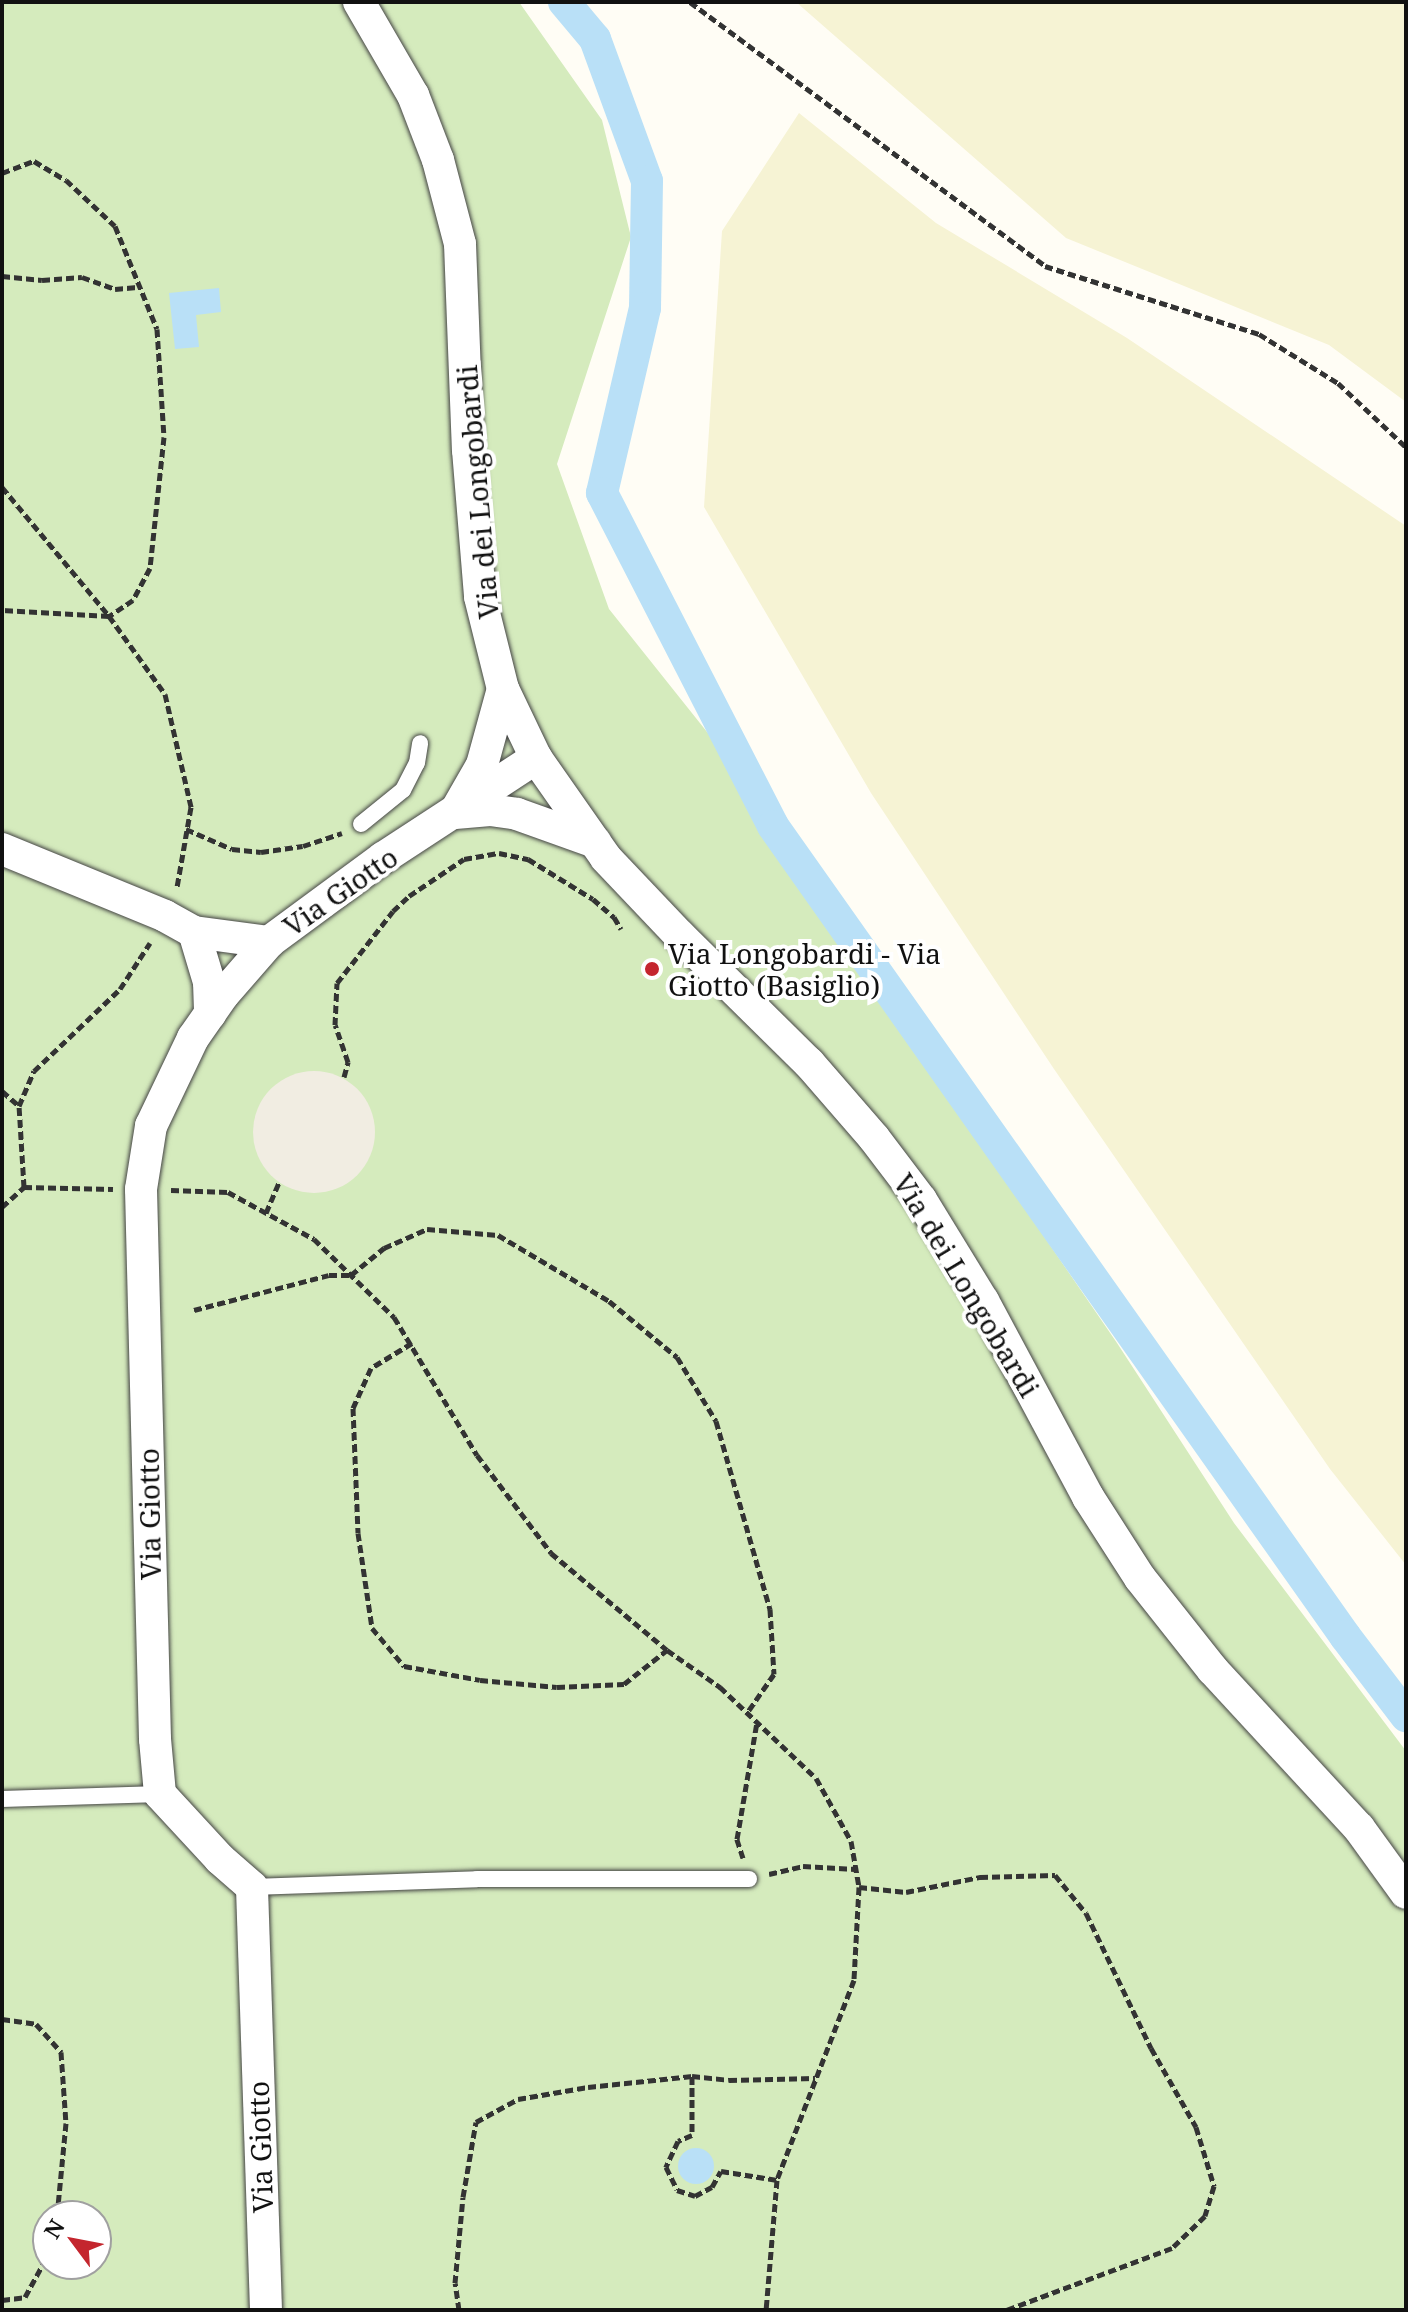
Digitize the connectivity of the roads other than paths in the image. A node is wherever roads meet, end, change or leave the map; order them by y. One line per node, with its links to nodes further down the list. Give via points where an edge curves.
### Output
1 (359, 2): 2 (street, Via dei Longobardi, via 413,95 438,160 460,244 480,597)
2 (503, 689): 4 (street, Via dei Longobardi); 5 (street, Via Giotto, via 482,765)
3 (420, 743): 6 (lane, via 403,790)
4 (536, 758): 5 (street, Via Giotto); 7 (street, Via dei Longobardi)
5 (455, 813): 7 (street, Via Giotto, via 517,814); 10 (street, Via Giotto, via 383,858)
6 (361, 824)
7 (595, 842): 16 (street, Via dei Longobardi, via 680,936 809,1063 874,1138 921,1200 975,1288 1088,1497 1140,1578 1213,1670 1359,1828)
8 (2, 849): 9 (street)
9 (194, 932): 10 (street); 11 (street, via 209,982)
10 (269, 942): 11 (street, Via Giotto)
11 (210, 1014): 12 (street, Via Giotto, via 169,1082 151,1126 141,1189)
12 (160, 1794): 13 (lane); 15 (street)
13 (2, 1799)
14 (749, 1879): 15 (lane, via 477,1879)
15 (252, 1887): 17 (street, Via Giotto)
16 (1406, 1893)
17 (266, 2310)

